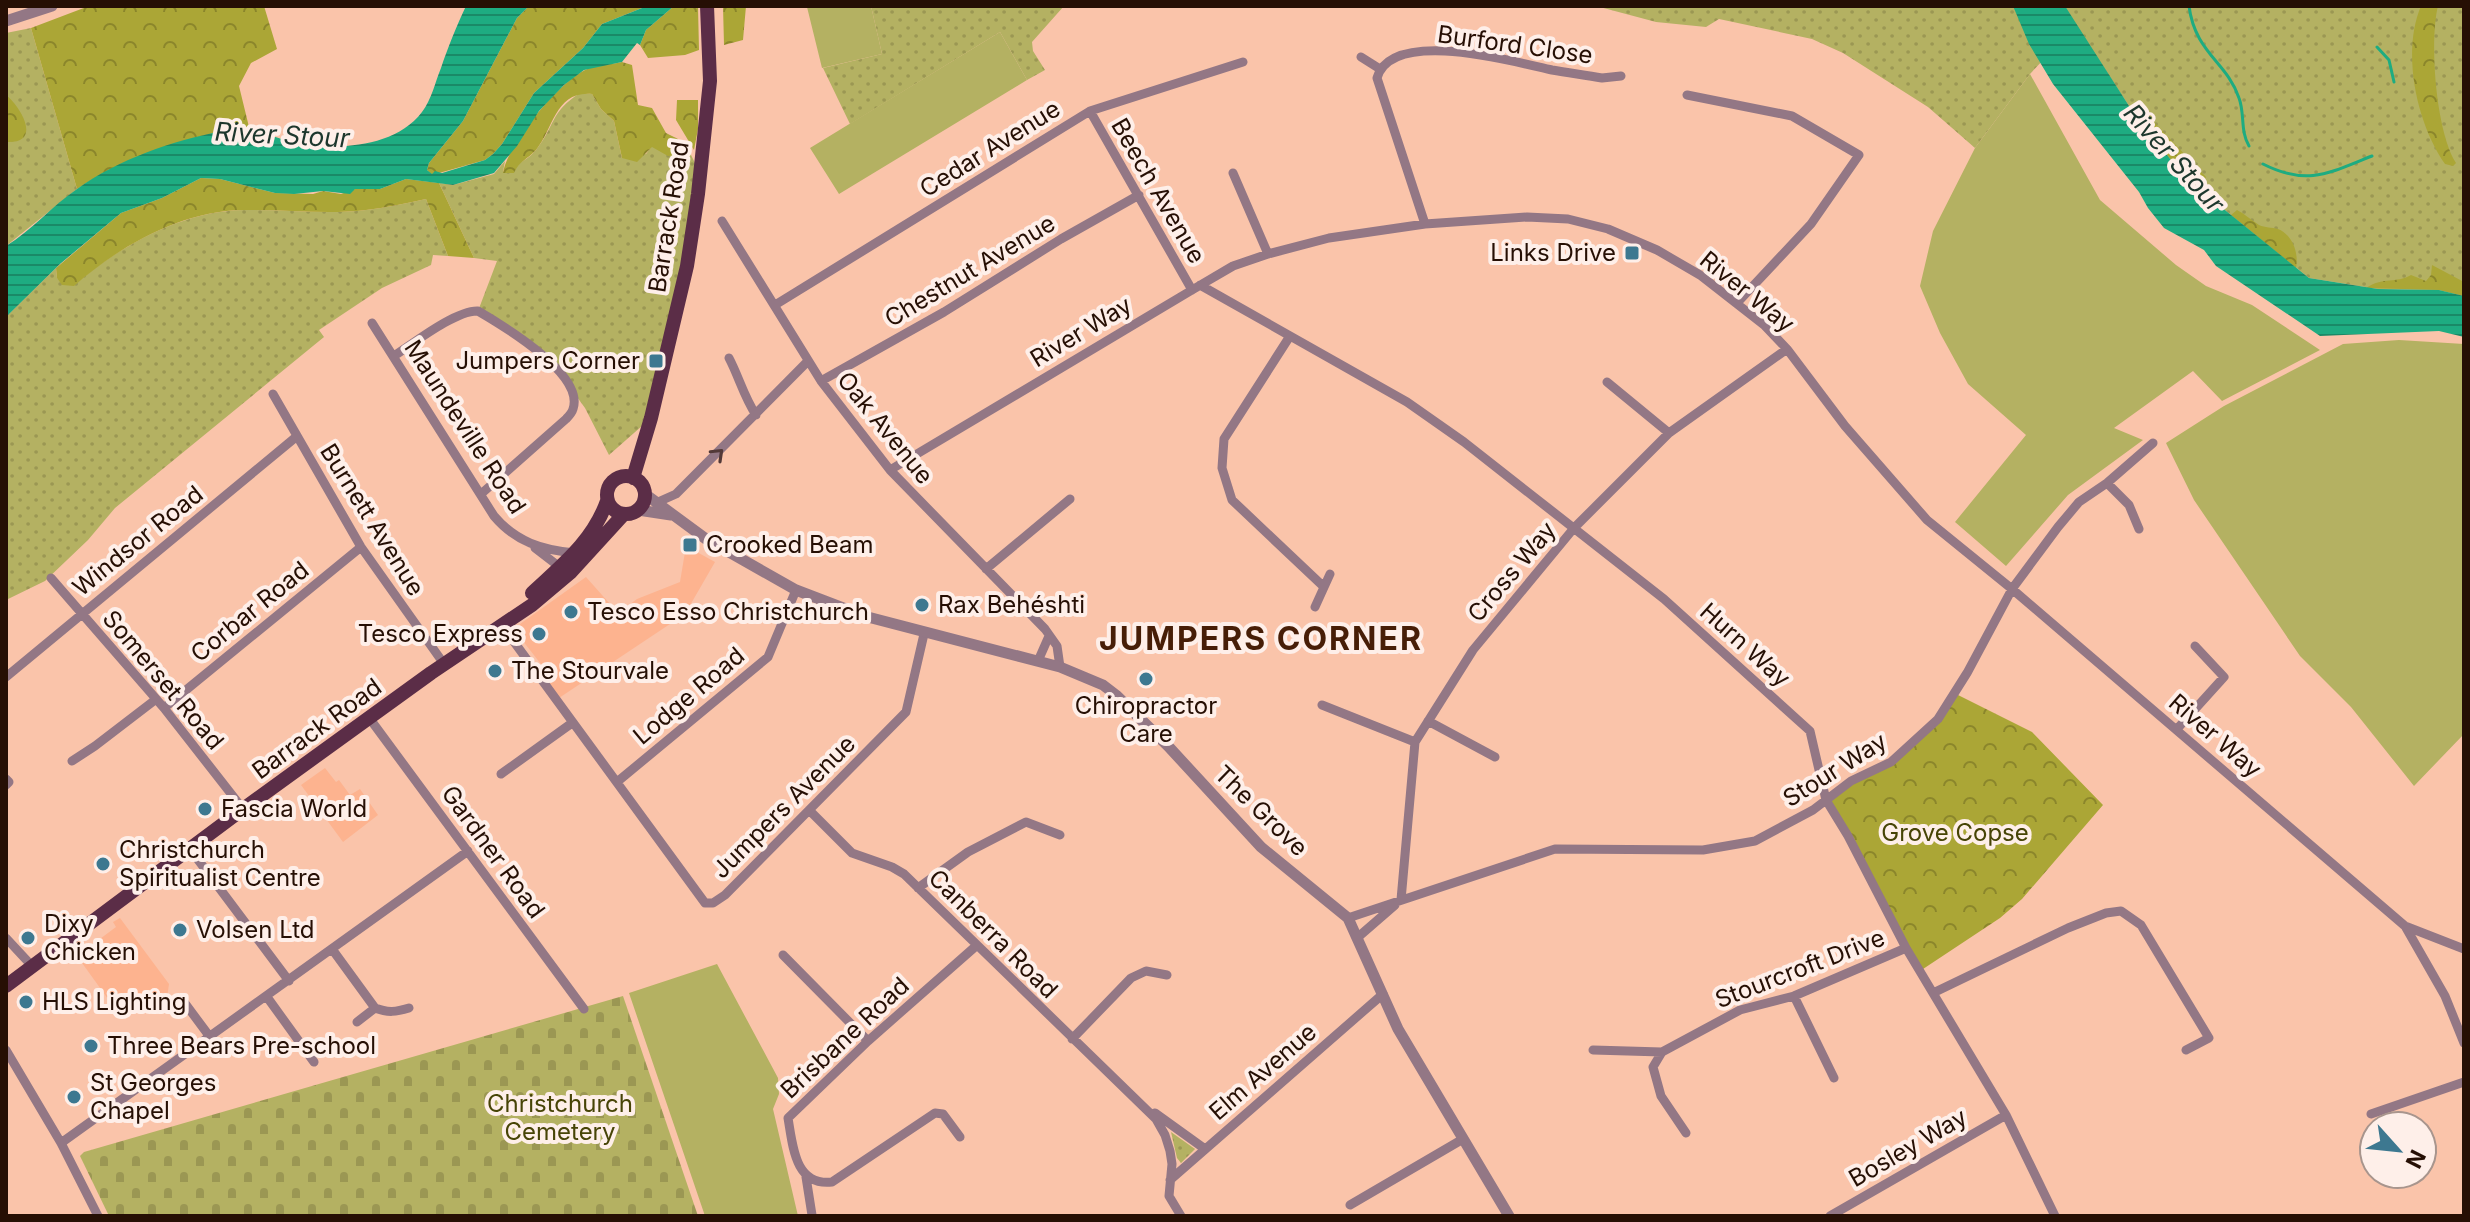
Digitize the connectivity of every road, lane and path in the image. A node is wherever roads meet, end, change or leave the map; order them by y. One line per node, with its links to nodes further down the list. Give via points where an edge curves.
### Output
1 (52, 6): 3 (street)
2 (707, 6): 32 (main road, Barrack Road, via 710,81 696,208 684,280)
3 (6, 21)
4 (1361, 57): 6 (street)
5 (1243, 62): 9 (street, Cedar Avenue)
6 (1380, 69): 7 (street, Burford Close, via 1403,54 1443,51 1602,78); 13 (street, via 1377,78)
7 (1621, 76)
8 (1687, 95): 16 (street, via 1792,116 1859,155 1811,224)
9 (1090, 111): 11 (street, Beech Avenue); 17 (street, Cedar Avenue)
10 (1233, 173): 14 (street)
11 (1139, 195): 15 (street, Beech Avenue); 24 (street, Chestnut Avenue)
12 (722, 221): 17 (street, Oak Avenue)
13 (1425, 224): 14 (street, River Way, via 1329,238); 16 (street, River Way, via 1568,219 1657,250)
14 (1268, 254): 15 (street, River Way)
15 (1196, 287): 19 (street, Hurn Way); 31 (street, River Way)
16 (1737, 303): 20 (street, River Way)
17 (775, 305): 23 (street, Oak Avenue)
18 (372, 323): 21 (street, Maundeville Road)
19 (1290, 336): 40 (street, Hurn Way, via 1407,402); 49 (street, via 1224,439 1222,468 1232,500)
20 (1787, 349): 28 (street, Cross Way); 50 (street, River Way, via 1927,520)
21 (394, 356): 34 (street, Maundeville Road); 34 (street, via 478,311 543,355 567,382 574,408 566,419)
22 (729, 358): 27 (street)
23 (808, 361): 24 (street, Oak Avenue); 27 (street)
24 (821, 381): 31 (street, Oak Avenue)
25 (1607, 382): 28 (street)
26 (273, 394): 29 (street, Burnett Avenue)
27 (756, 415): 35 (street, one-way to 27, via 676,494)
28 (1669, 433): 40 (street, Cross Way)
29 (296, 437): 43 (street, Burnett Avenue); 53 (street, Windsor Road)
30 (2153, 443): 33 (street, Stour Way)
31 (890, 470): 46 (street, Oak Avenue)
32 (633, 478): 35 (main road); 37 (main road, via 613,481)
33 (2107, 483): 41 (street, via 2129,505); 50 (street, Stour Way, via 2079,502)
34 (481, 494): 42 (street, Maundeville Road, via 504,527)
35 (651, 498): 38 (main road); 39 (street, The Grove)
36 (1070, 499): 46 (street)
37 (607, 501): 38 (main road, via 613,510); 44 (main road, Barrack Road, via 596,527)
38 (630, 512): 39 (street, The Grove); 45 (main road, Barrack Road)
39 (671, 515): 51 (street, The Grove)
40 (1574, 528): 66 (street, Cross Way, via 1473,650); 74 (street, Hurn Way, via 1664,599 1810,731)
41 (2139, 529)
42 (533, 545): 44 (street, Maundeville Road); 45 (street, Maundeville Road)
43 (361, 547): 59 (street, Burnett Avenue); 64 (street, Corbar Road)
44 (575, 553): 45 (main road, Barrack Road)
45 (566, 569): 54 (main road, Barrack Road)
46 (986, 569): 56 (street, Oak Avenue)
47 (1330, 574): 49 (street)
48 (51, 578): 53 (street, Somerset Road)
49 (1324, 587): 52 (street)
50 (2012, 589): 68 (street, River Way); 74 (street, Stour Way, via 1938,719 1891,762)
51 (796, 590): 55 (street, The Grove); 73 (street, Lodge Road, via 768,657)
52 (1315, 607)
53 (81, 613): 61 (street, Windsor Road); 62 (street, Somerset Road)
54 (501, 624): 59 (main road, Barrack Road); 67 (street, Jumpers Avenue)
55 (924, 634): 58 (street, The Grove); 76 (street, Jumpers Avenue, via 906,712)
56 (1049, 636): 58 (street); 60 (street, Oak Avenue, via 1057,646)
57 (2195, 646): 68 (street, via 2224,677)
58 (1038, 661): 60 (street, The Grove)
59 (444, 664): 65 (main road, Barrack Road)
60 (1060, 667): 82 (street, The Grove, via 1116,695 1261,847)
61 (6, 677)
62 (155, 700): 64 (street, Somerset Road); 71 (street)
63 (1322, 705): 69 (street)
64 (164, 708): 75 (street, Somerset Road)
65 (370, 719): 75 (main road, Barrack Road); 79 (street, Gardner Road)
66 (1428, 721): 69 (street, Cross Way); 70 (street)
67 (572, 723): 72 (street); 73 (street, Jumpers Avenue)
68 (2177, 729): 83 (street, River Way)
69 (1415, 742): 81 (street, Cross Way)
70 (1495, 757)
71 (72, 761)
72 (501, 774)
73 (617, 782): 76 (street, Jumpers Avenue, via 705,903 725,895)
74 (1826, 800): 81 (street, Stour Way, via 1755,841 1703,850 1555,849); 88 (street, Hurn Way)
75 (243, 809): 78 (main road, Barrack Road)
76 (809, 810): 80 (street, Canberra Road, via 852,853 892,867)
77 (1060, 835): 80 (street, via 1026,817)
78 (190, 849): 93 (main road, Barrack Road); 95 (street)
79 (468, 851): 89 (street); 104 (street, Gardner Road)
80 (918, 888): 87 (street, Canberra Road)
81 (1401, 900): 82 (street, Stour Way); 86 (street, Stour Way)
82 (1348, 918): 86 (street, The Grove)
83 (2405, 926): 84 (street, River Way); 91 (street)
84 (2432, 937): 90 (street, River Way); 91 (street)
85 (6, 938): 93 (street)
86 (1357, 938): 98 (street, The Grove)
87 (976, 946): 107 (street, Canberra Road); 108 (street, Brisbane Road)
88 (1906, 948): 97 (street, Hurn Way); 99 (street, Stourcroft Drive)
89 (332, 949): 95 (street); 102 (street)
90 (2464, 949)
91 (2420, 952): 109 (street)
92 (783, 955): 108 (street)
93 (32, 966): 96 (main road, Barrack Road)
94 (1167, 975): 107 (street, via 1146,971 1131,978)
95 (289, 981): 100 (street)
96 (6, 986)
97 (1933, 993): 112 (street, via 2068,928 2121,911 2141,925 2209,1038); 119 (street, Hurn Way)
98 (1383, 994): 122 (street, The Grove); 124 (street, Elm Avenue)
99 (1794, 996): 113 (street, Stourcroft Drive, via 1740,1010); 115 (street)
100 (267, 997): 106 (street); 114 (street)
101 (181, 998): 106 (street)
102 (375, 1008): 103 (street); 105 (street)
103 (409, 1008)
104 (584, 1009)
105 (357, 1022)
106 (210, 1037): 123 (street)
107 (1072, 1039): 117 (street, Canberra Road)
108 (868, 1041): 125 (street, Brisbane Road, via 788,1118)
109 (2464, 1043)
110 (6, 1050): 123 (street)
111 (1593, 1050): 113 (street)
112 (2186, 1050)
113 (1662, 1052): 120 (street, via 1653,1067 1661,1096)
114 (314, 1062)
115 (1834, 1078)
116 (2464, 1082): 118 (street)
117 (1140, 1101): 124 (street, Canberra Road); 126 (street, Canberra Road, via 1165,1135)
118 (2383, 1110)
119 (2006, 1115): 132 (street, Bosley Way); 133 (street, Hurn Way)
120 (1686, 1133)
121 (960, 1137): 125 (street, via 939,1112 832,1182)
122 (1463, 1139): 127 (street); 131 (street, The Grove)
123 (61, 1143): 129 (street)
124 (1205, 1149): 126 (street, Elm Avenue)
125 (806, 1177): 128 (street, Brisbane Road)
126 (1170, 1180): 130 (street, Canberra Road, via 1169,1196)
127 (1350, 1205)
128 (812, 1215)
129 (98, 1216)
130 (1181, 1216)
131 (1509, 1216)
132 (1830, 1216)
133 (2055, 1216)

